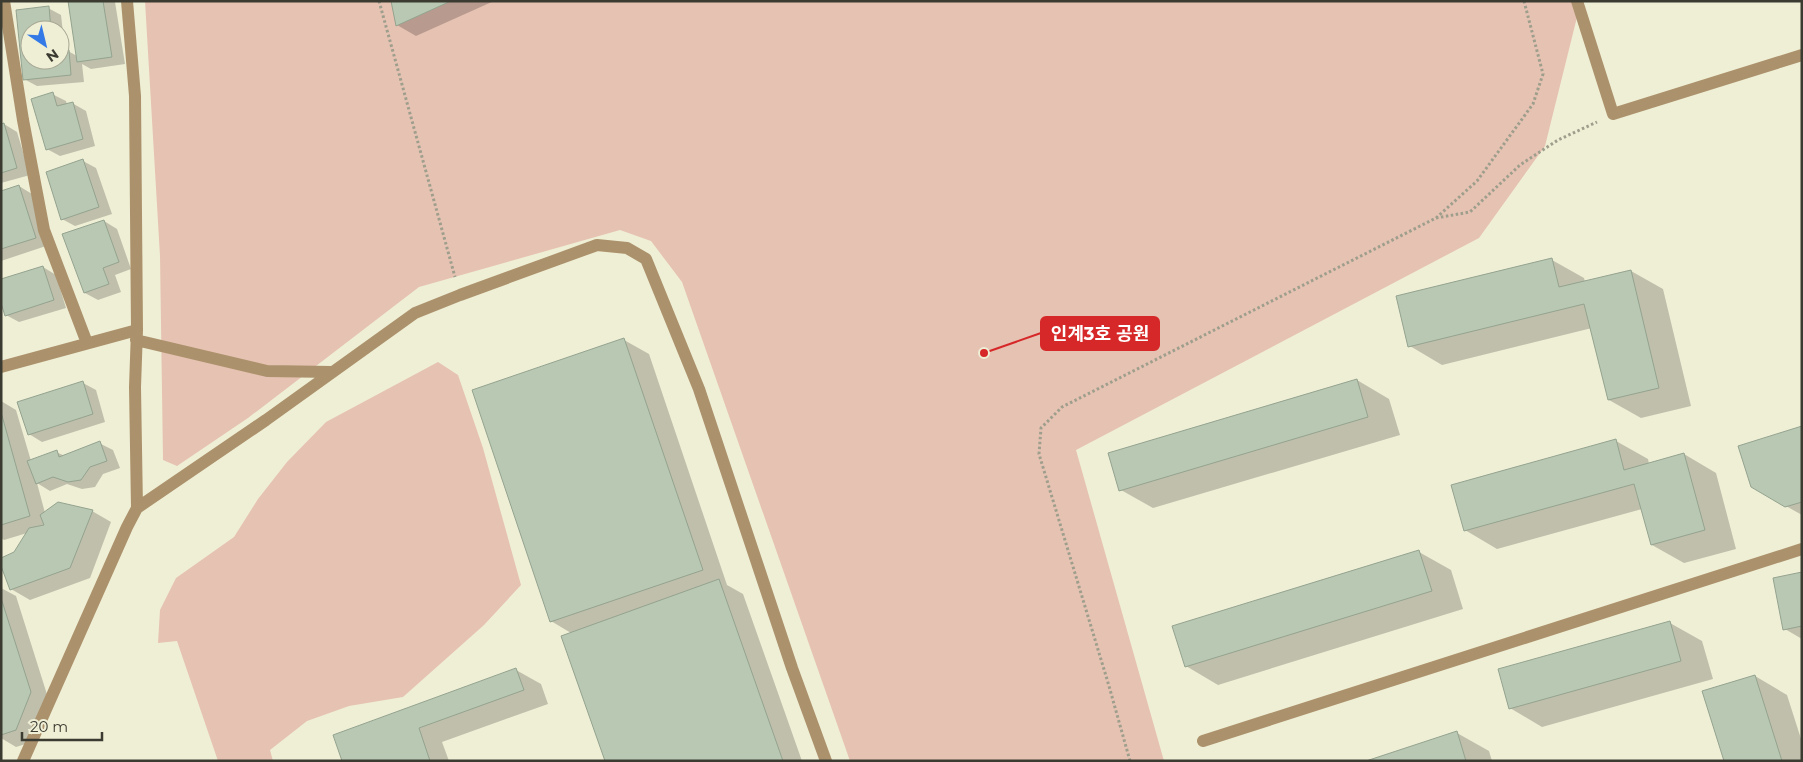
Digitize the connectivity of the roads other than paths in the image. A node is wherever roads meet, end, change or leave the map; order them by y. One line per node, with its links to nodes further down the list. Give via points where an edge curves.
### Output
1 (4, 1): 6 (street, via 44,230)
2 (127, 1): 5 (street, via 134,96)
3 (1577, 1): 4 (street, via 1613,114)
4 (1802, 54)
5 (136, 335): 6 (street); 8 (street, via 267,371); 9 (street)
6 (87, 343): 7 (street)
7 (1, 367)
8 (332, 372): 9 (street); 13 (street, via 415,313 597,245 627,248 646,259 699,389)
9 (138, 508): 12 (street)
10 (1802, 549): 11 (street)
11 (1203, 741)
12 (23, 761)
13 (826, 761)

